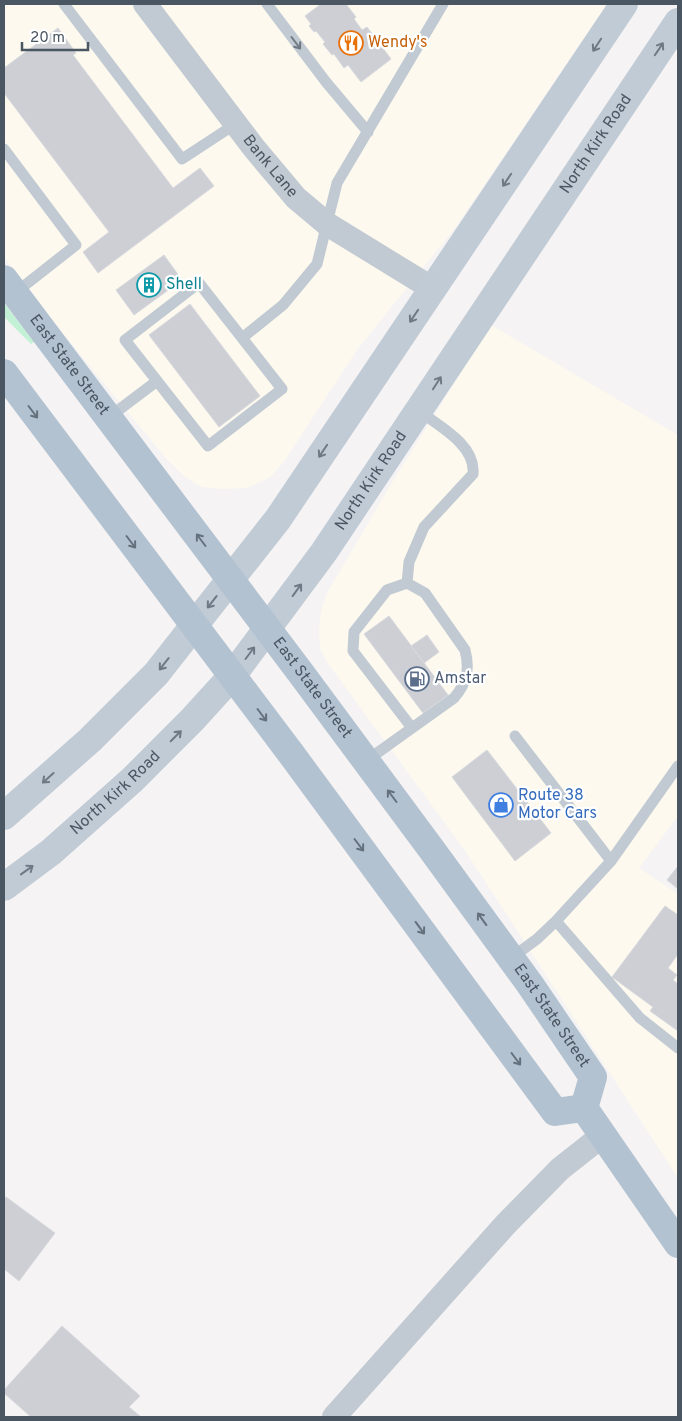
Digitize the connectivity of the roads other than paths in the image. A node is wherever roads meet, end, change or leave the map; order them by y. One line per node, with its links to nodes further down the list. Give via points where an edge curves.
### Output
1 (64, 4): 7 (lane, via 182,159)
2 (145, 4): 7 (street, Bank Lane)
3 (267, 4): 8 (lane, one-way to 8)
4 (443, 4): 8 (lane)
5 (624, 4): 12 (main road, one-way to 12)
6 (678, 22): 16 (main road, North Kirk Road, one-way to 6)
7 (237, 124): 10 (street, Bank Lane, via 296,198)
8 (368, 132): 10 (lane, via 337,183)
9 (4, 149): 11 (lane, via 76,245)
10 (327, 224): 12 (street, Bank Lane); 13 (lane, via 317,264 283,305)
11 (9, 286): 17 (main road, East State Street)
12 (433, 289): 18 (main road, one-way to 18, via 278,519)
13 (242, 338): 15 (lane, via 199,283 125,340); 15 (lane, via 282,389 208,446)
14 (4, 374): 20 (main road, one-way to 20)
15 (158, 381): 17 (lane)
16 (419, 411): 19 (lane, via 452,435 474,464 473,474 424,527 409,562); 21 (main road, North Kirk Road, one-way to 16)
17 (108, 418): 18 (main road, East State Street, one-way to 17)
18 (230, 579): 20 (main road, one-way to 20); 21 (main road, East State Street)
19 (407, 583): 23 (lane, via 387,590 354,632 353,651); 23 (lane, via 425,594 465,650 468,660 461,690)
20 (194, 625): 22 (main road); 27 (main road, one-way to 27, via 156,674 123,708)
21 (268, 629): 22 (main road, North Kirk Road, one-way to 21); 25 (main road, East State Street)
22 (232, 676): 29 (main road, North Kirk Road, one-way to 22, via 50,852 125,786); 33 (main road, one-way to 33, via 555,1112)
23 (412, 728): 25 (lane)
24 (515, 736): 28 (lane)
25 (366, 761): 31 (main road, East State Street, one-way to 25)
26 (678, 766): 28 (lane)
27 (4, 816)
28 (611, 861): 30 (lane)
29 (4, 887)
30 (556, 921): 31 (lane); 32 (lane, via 640,1018)
31 (511, 958): 33 (main road, East State Street, via 593,1077)
32 (678, 1048)
33 (584, 1108): 34 (main road)
34 (603, 1136): 35 (main road); 36 (street, via 560,1169 512,1218)
35 (671, 1228)
36 (334, 1417)

